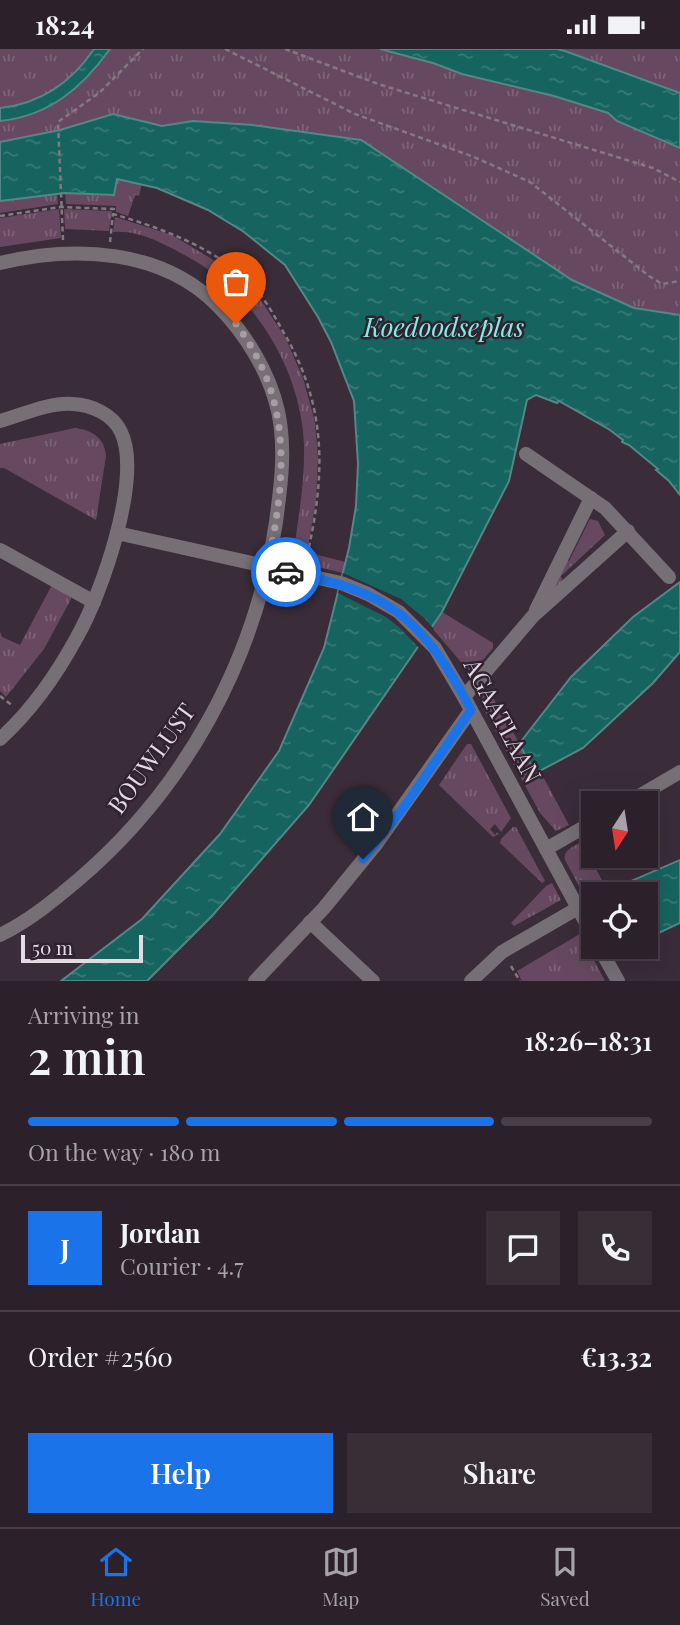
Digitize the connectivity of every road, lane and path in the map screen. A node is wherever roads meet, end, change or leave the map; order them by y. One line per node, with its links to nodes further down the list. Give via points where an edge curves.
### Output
1 (143, 49): 6 (path, via 116,79 57,127)
2 (225, 49): 9 (path, via 355,114 530,182 649,276 662,284)
3 (285, 49): 4 (path, via 378,84 653,168)
4 (680, 182)
5 (113, 214): 7 (path)
6 (64, 253): 7 (street, BOUWLUST); 8 (street, BOUWLUST)
7 (108, 255): 16 (street, BOUWLUST, via 166,270 199,288 236,324 256,357 273,395 282,436 280,493)
8 (0, 263)
9 (680, 281)
10 (0, 421): 14 (street, via 73,404 115,422 127,461)
11 (526, 454): 12 (street)
12 (591, 498): 13 (street); 19 (street)
13 (628, 530): 17 (street); 19 (street)
14 (117, 533): 16 (street, AGAATLAAN); 18 (street)
15 (0, 550): 18 (street)
16 (267, 568): 20 (street, AGAATLAAN, via 341,583 399,612 435,648); 29 (street, BOUWLUST, via 247,639 227,687 183,763 96,865 37,914)
17 (669, 577)
18 (94, 601): 21 (street, via 59,668 36,700)
19 (533, 616): 20 (street)
20 (468, 704): 25 (street, AGAATLAAN); 28 (street, via 404,807)
21 (3, 732)
22 (679, 773): 23 (street)
23 (647, 791)
24 (581, 829): 25 (street)
25 (546, 849): 26 (street, AGAATLAAN)
26 (578, 908): 27 (street, AGAATLAAN); 30 (street)
27 (581, 914)
28 (310, 922): 32 (street); 33 (street)
29 (0, 935)
30 (502, 953): 34 (street); 35 (path)
31 (606, 959): 36 (street)
32 (255, 981)
33 (373, 981)
34 (471, 981)
35 (520, 981)
36 (618, 981)

